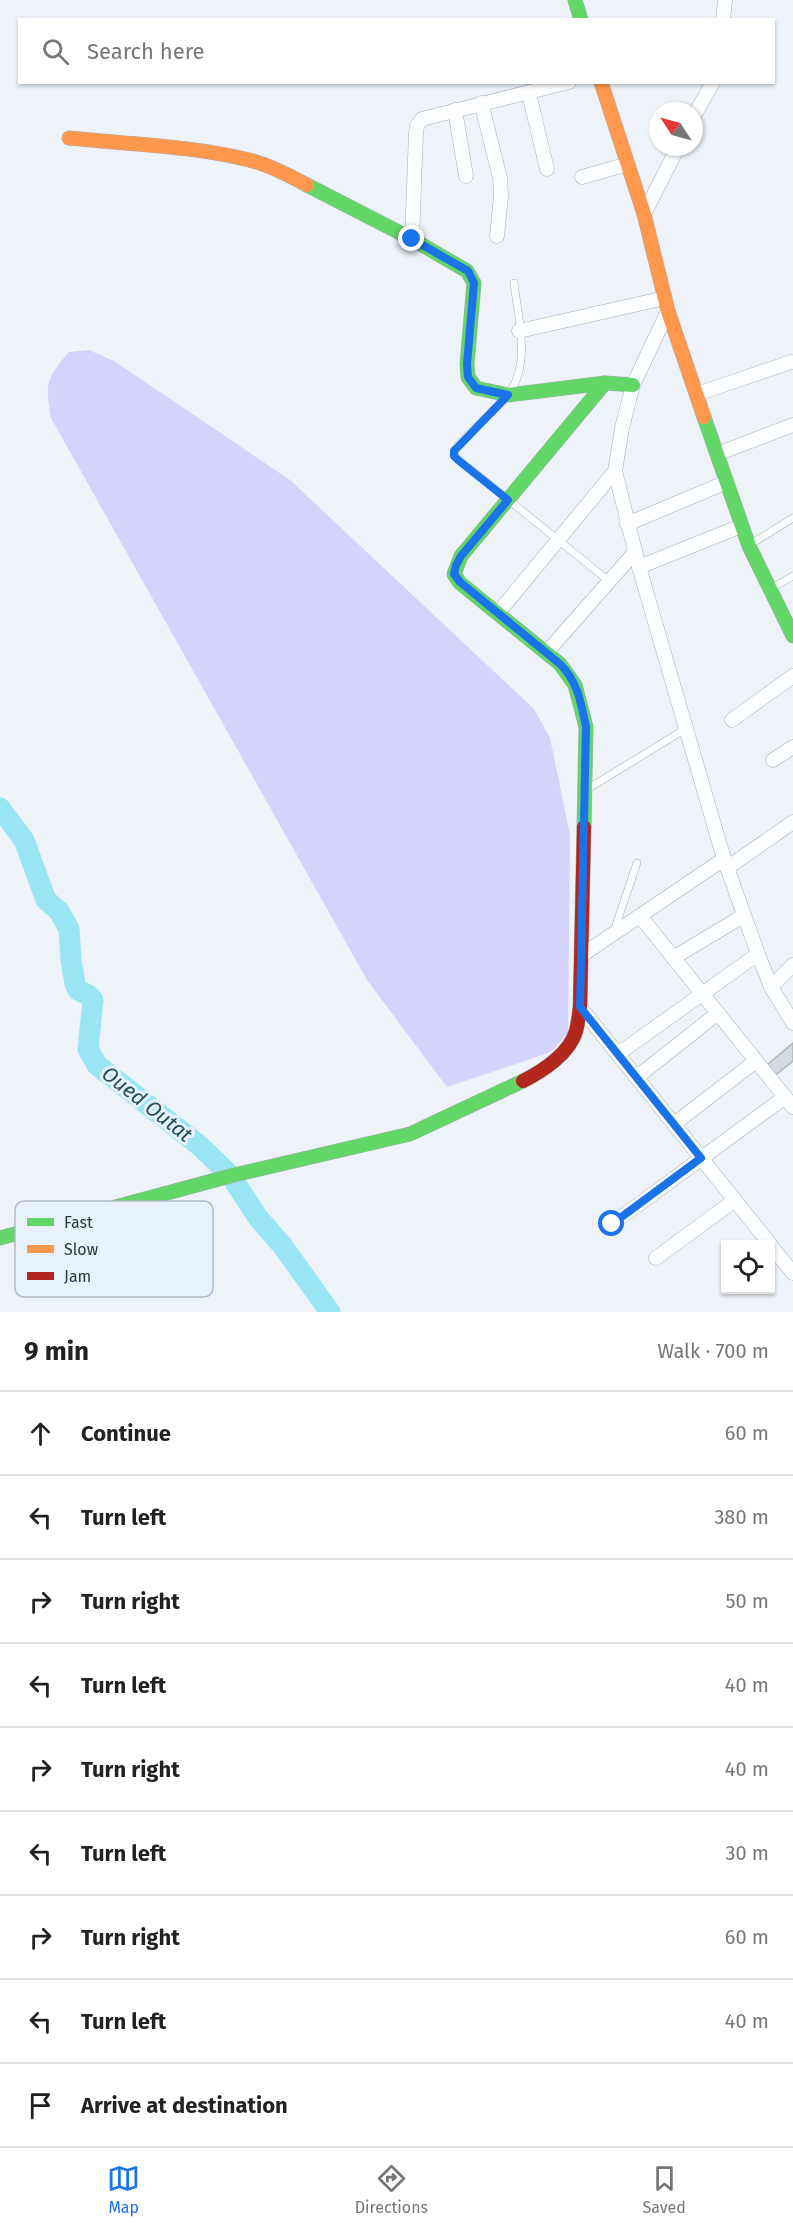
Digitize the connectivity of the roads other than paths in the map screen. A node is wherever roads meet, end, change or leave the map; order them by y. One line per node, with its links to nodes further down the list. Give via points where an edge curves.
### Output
1 (575, 0): 3 (street)
2 (725, 0): 4 (street)
3 (580, 18)
4 (723, 18)
5 (562, 84): 8 (street)
6 (602, 84): 14 (street)
7 (711, 84): 9 (street)
8 (529, 94): 10 (street); 15 (street)
9 (701, 102)
10 (481, 104): 11 (street); 19 (street, via 500,177)
11 (455, 110): 16 (street); 20 (street, via 422,119 417,126)
12 (69, 138): 20 (street, via 216,153 254,161)
13 (673, 156): 18 (street)
14 (628, 165): 17 (street); 18 (street)
15 (547, 169)
16 (466, 176)
17 (582, 177)
18 (644, 214): 22 (street)
19 (497, 236)
20 (412, 239): 28 (street, via 472,277 468,377 476,388)
21 (514, 284): 23 (lane)
22 (666, 304): 23 (street); 26 (street); 27 (street)
23 (519, 331): 28 (lane, via 521,360)
24 (791, 362): 27 (street)
25 (606, 383): 26 (street); 28 (street); 33 (street)
26 (633, 385): 31 (street)
27 (697, 394): 30 (street)
28 (508, 395): 33 (lane, via 458,445 454,456)
29 (793, 425): 30 (street)
30 (717, 454): 32 (street)
31 (615, 471): 35 (street); 37 (street)
32 (727, 482): 35 (street); 36 (street)
33 (508, 500): 37 (lane); 44 (street, via 461,556 454,574)
34 (793, 518): 38 (lane)
35 (627, 524): 39 (street)
36 (741, 526): 38 (street); 40 (street)
37 (559, 540): 42 (lane); 44 (street)
38 (749, 546): 43 (street)
39 (635, 552): 40 (street); 42 (street)
40 (639, 567): 49 (street)
41 (793, 576): 43 (lane)
42 (609, 581): 46 (street)
43 (770, 590): 45 (street)
44 (498, 613): 46 (street)
45 (793, 636)
46 (547, 652): 52 (street, via 570,674 578,688 586,727)
47 (793, 676): 48 (street)
48 (732, 720)
49 (687, 728): 52 (lane); 55 (street)
50 (793, 747): 51 (street)
51 (773, 760)
52 (584, 791): 60 (street)
53 (793, 822): 55 (street)
54 (637, 863): 58 (lane)
55 (726, 864): 56 (street); 57 (street)
56 (640, 916): 58 (street); 61 (street)
57 (743, 916): 59 (street); 61 (street)
58 (614, 934): 60 (street)
59 (758, 954): 63 (street); 64 (street)
60 (582, 955): 65 (street)
61 (673, 958): 64 (street)
62 (793, 964): 63 (street)
63 (771, 987): 67 (street)
64 (702, 994): 66 (street); 68 (street)
65 (580, 1007): 68 (street); 75 (street, via 570,1044 533,1076 410,1134)
66 (718, 1013): 69 (street); 70 (street)
67 (793, 1023)
68 (618, 1054): 70 (street)
69 (756, 1061): 71 (street); 72 (street)
70 (637, 1077): 72 (street)
71 (789, 1102): 73 (street)
72 (674, 1124): 73 (street)
73 (701, 1158): 74 (street); 76 (street)
74 (735, 1200): 79 (street); 81 (street)
75 (136, 1201)
76 (612, 1224)
77 (15, 1234): 78 (street)
78 (0, 1238)
79 (766, 1240)
80 (775, 1251): 82 (street)
81 (656, 1258)
82 (793, 1273)

